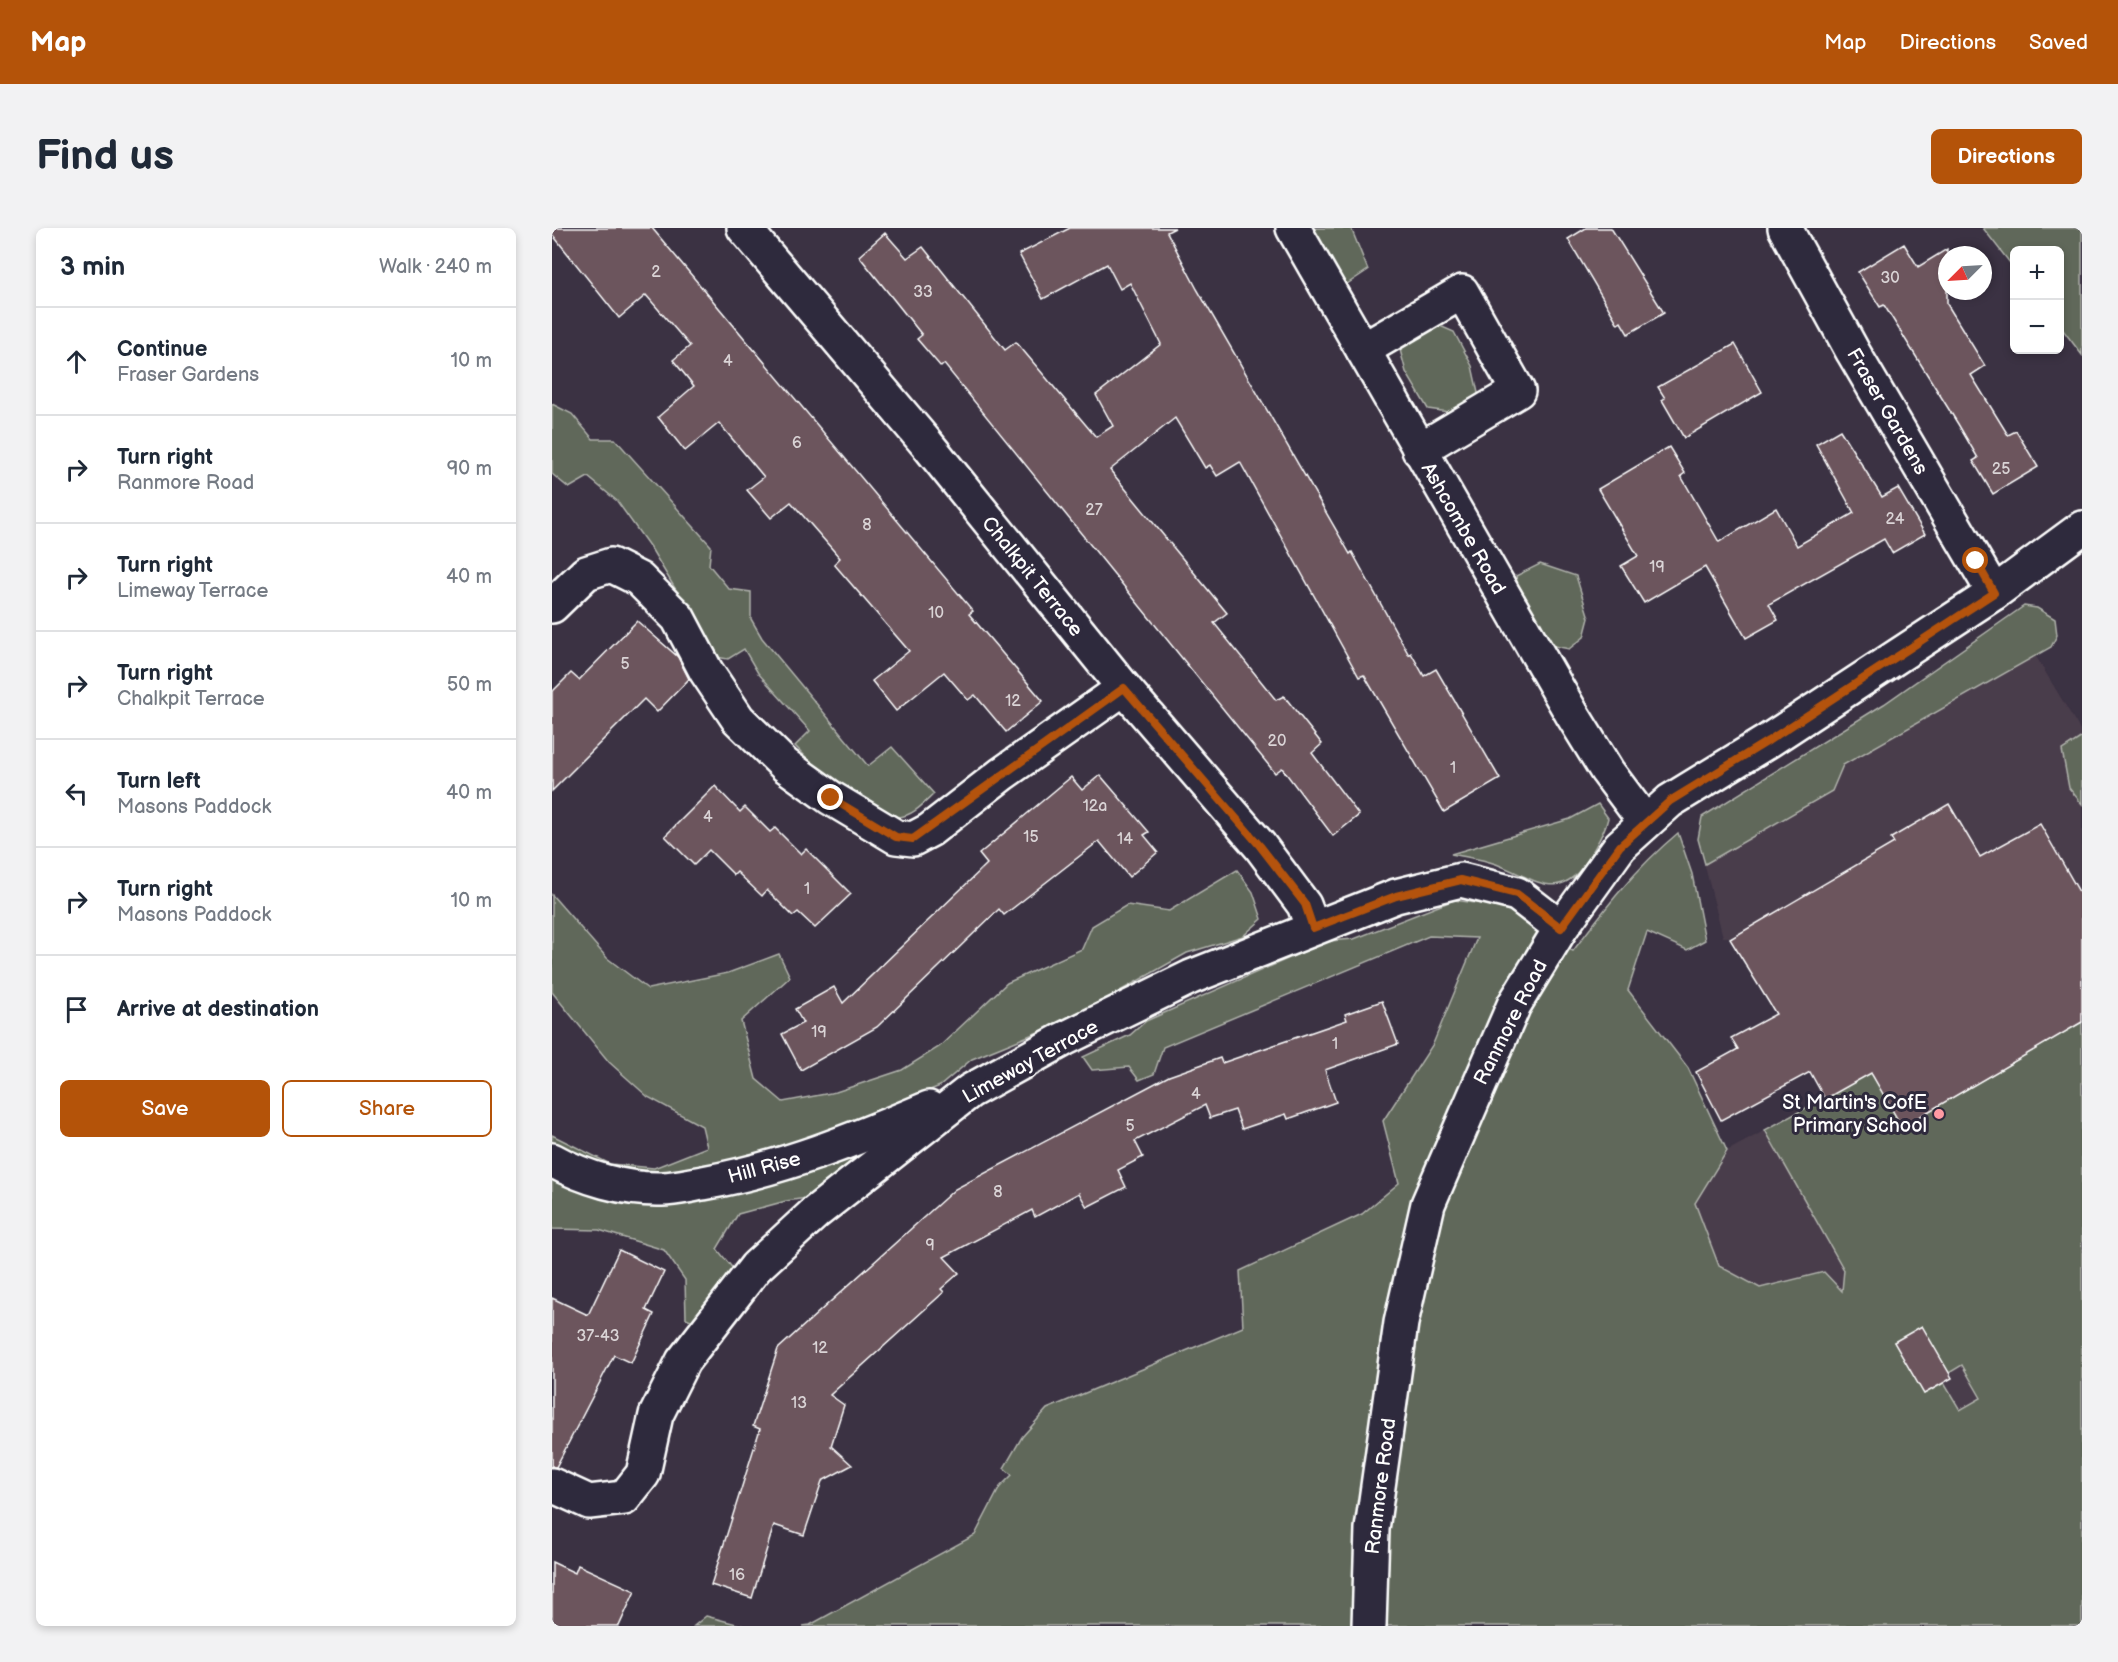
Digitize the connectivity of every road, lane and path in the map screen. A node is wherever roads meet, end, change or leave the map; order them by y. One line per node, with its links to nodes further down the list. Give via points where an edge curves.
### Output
1 (744, 228): 9 (street, Chalkpit Terrace, via 927,444)
2 (1293, 228): 4 (street, Ashcombe Road)
3 (1785, 228): 7 (street, Fraser Gardens)
4 (1363, 350): 5 (street, Ashcombe Road); 5 (street, via 1462,292 1492,343 1518,391)
5 (1419, 450): 10 (street, Ashcombe Road, via 1572,714)
6 (2082, 528): 7 (street, Ranmore Road)
7 (1994, 593): 10 (street, Ranmore Road, via 1768,741 1687,789)
8 (552, 606): 9 (street, via 586,573 611,565 639,579 678,618 706,672 738,719 785,765 896,837 913,839 930,830)
9 (1124, 688): 11 (street, Chalkpit Terrace, via 1260,846 1305,904)
10 (1645, 822): 12 (street, Ranmore Road, via 1620,846)
11 (1313, 928): 12 (street, Limeway Terrace, via 1396,896 1461,880 1517,894); 13 (street, Limeway Terrace, via 1191,977)
12 (1561, 928): 16 (street, Ranmore Road, via 1514,1005 1428,1204 1401,1323 1374,1518)
13 (970, 1091): 14 (street, Hill Rise, via 836,1147 733,1177 662,1190 613,1184 569,1170); 15 (street, Limeway Terrace, via 816,1212 756,1267 683,1361 657,1415 643,1473 624,1498 589,1502)
14 (552, 1160)
15 (552, 1485)
16 (1369, 1626)

